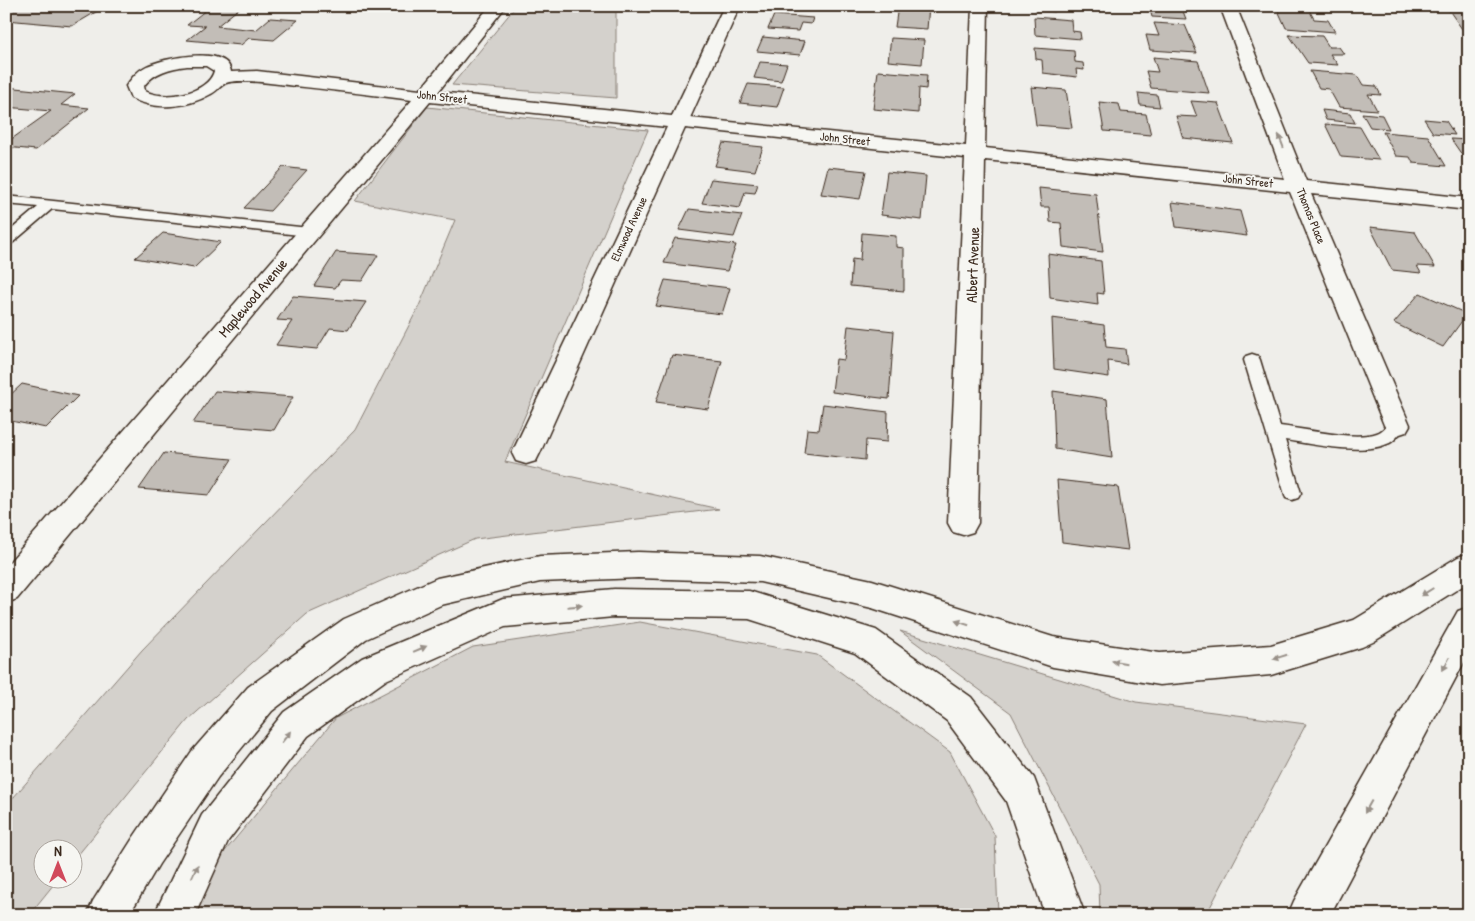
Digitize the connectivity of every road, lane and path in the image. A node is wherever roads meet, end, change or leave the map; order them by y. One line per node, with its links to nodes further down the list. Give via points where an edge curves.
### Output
1 (498, 6): 6 (main road, Maplewood Avenue)
2 (732, 6): 7 (main road, Elmwood Avenue)
3 (980, 6): 8 (main road, Albert Avenue)
4 (1228, 6): 9 (main road, Thomas Place, one-way to 4)
5 (221, 78): 6 (main road, John Street, via 257,76)
6 (425, 96): 7 (main road, John Street); 13 (main road, Maplewood Avenue)
7 (678, 122): 8 (main road, John Street); 18 (main road, Elmwood Avenue)
8 (977, 153): 9 (main road, John Street); 20 (main road, Albert Avenue)
9 (1298, 186): 11 (main road, John Street); 16 (main road, Thomas Place)
10 (6, 200): 12 (lane)
11 (1469, 204)
12 (49, 205): 13 (lane); 14 (lane)
13 (309, 232): 22 (main road, Maplewood Avenue)
14 (6, 241)
15 (1252, 360): 17 (lane)
16 (1397, 425): 17 (lane, via 1383,440 1351,442)
17 (1274, 432): 19 (lane)
18 (526, 452)
19 (1292, 493)
20 (963, 523)
21 (1469, 566): 24 (main road, one-way to 24, via 1362,632 1271,660 1160,669 1053,652 872,594 760,570 638,565 540,570 512,576 438,592 356,629 260,699 205,764)
22 (6, 589)
23 (1469, 621): 29 (main road, one-way to 29)
24 (146, 851): 25 (main road); 26 (main road)
25 (89, 915)
26 (107, 915)
27 (174, 915): 28 (main road, one-way to 28, via 215,828 296,724 366,674 503,613 614,603 750,605 865,641 959,709 1021,791)
28 (1065, 915)
29 (1308, 915)

